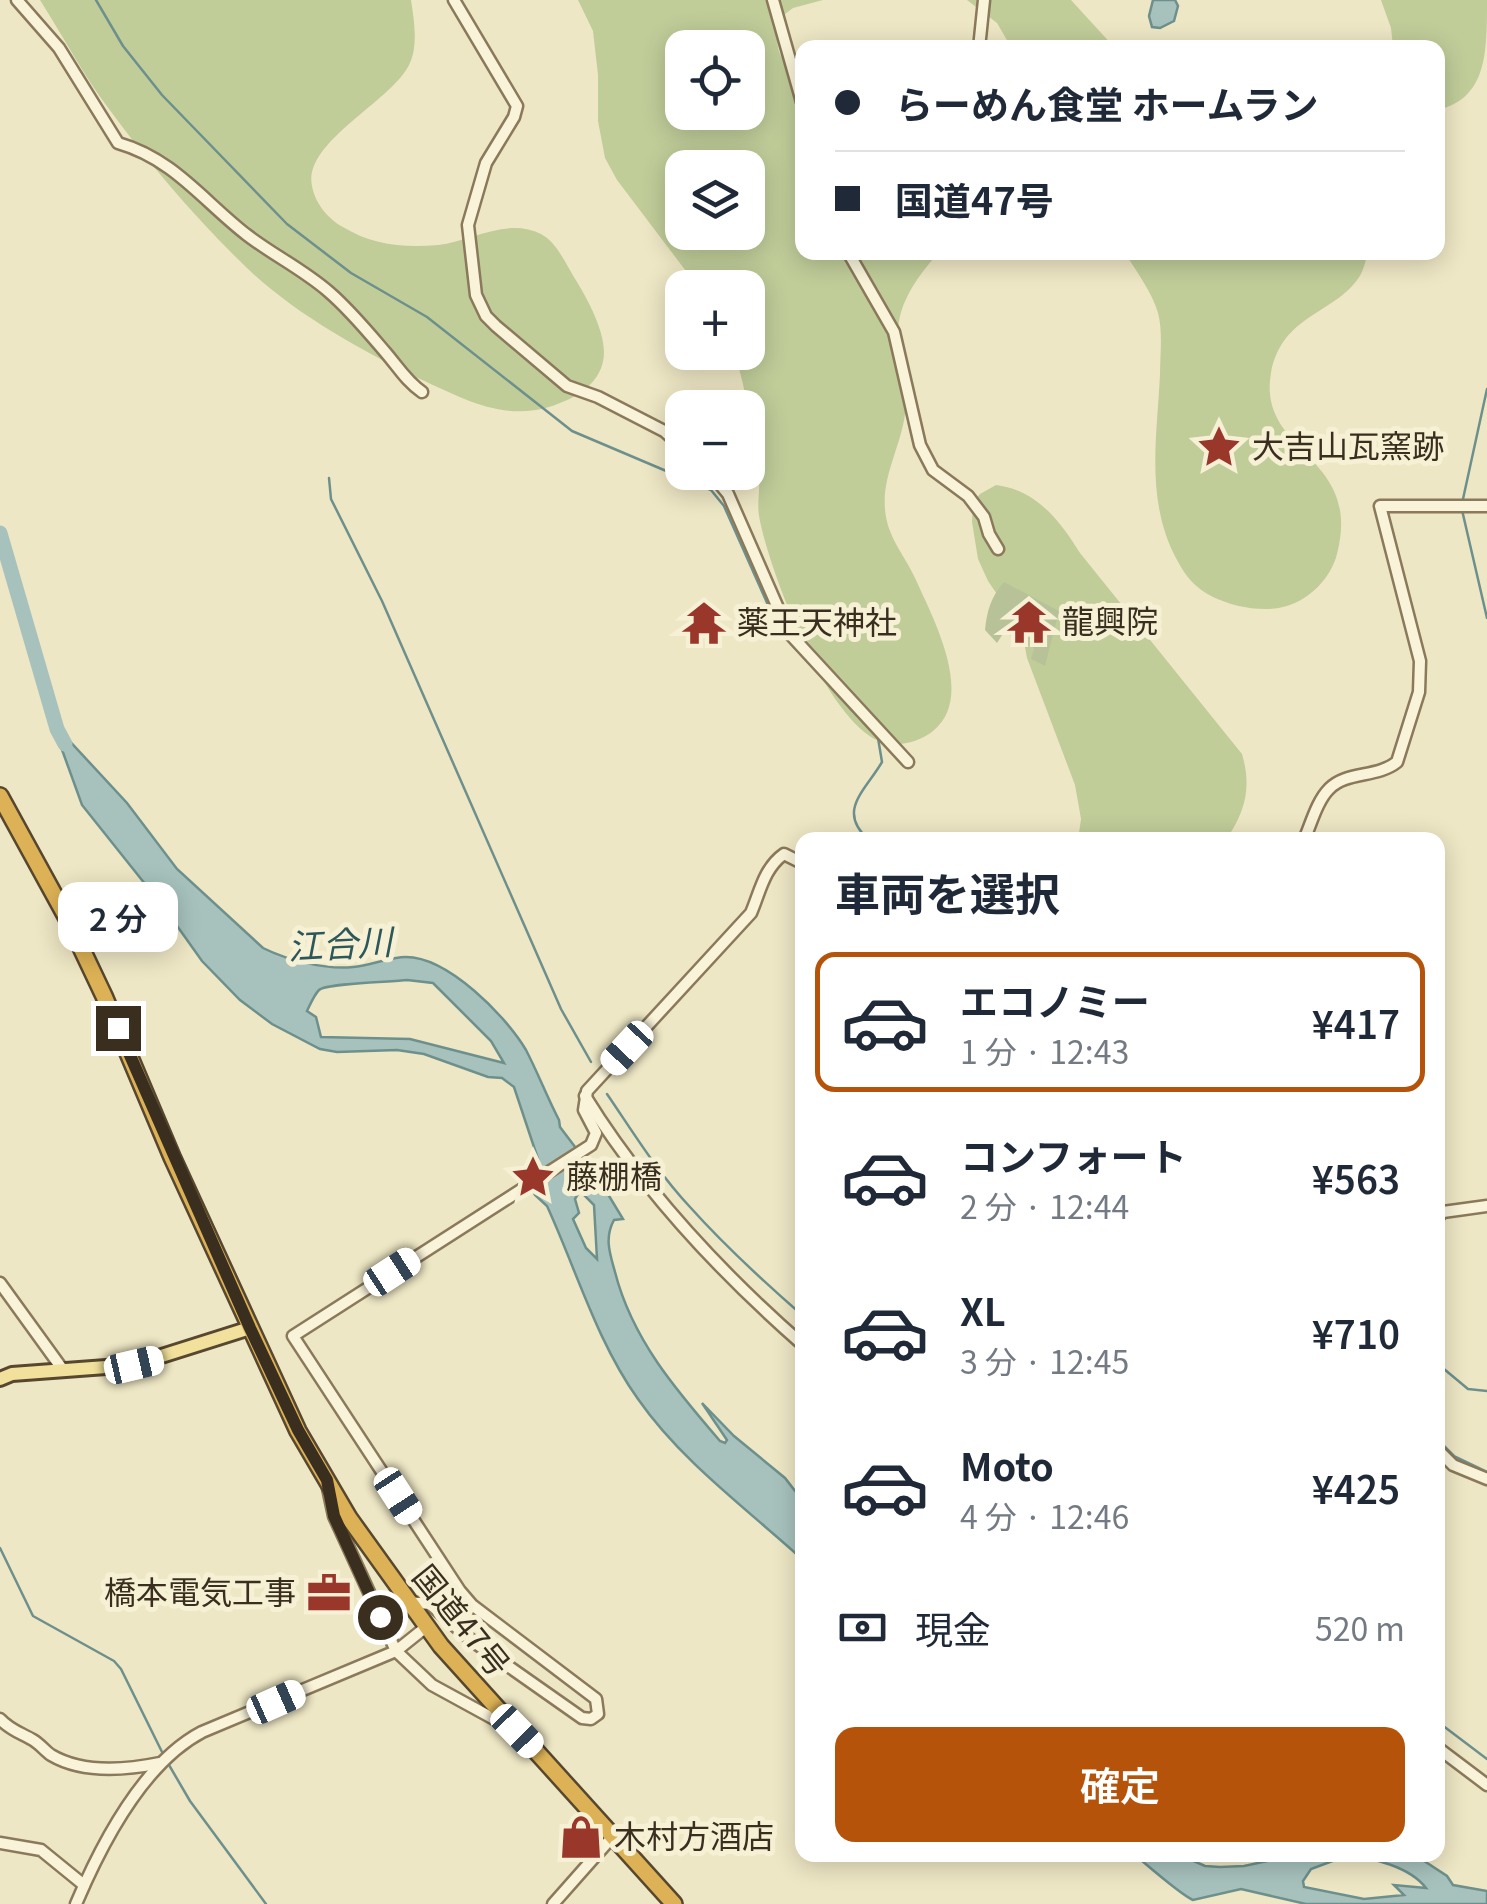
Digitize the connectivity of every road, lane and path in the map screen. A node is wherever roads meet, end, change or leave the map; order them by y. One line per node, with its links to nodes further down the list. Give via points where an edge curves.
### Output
1 (17, 0): 8 (street, via 59,48 118,143 161,162 244,234 328,290)
2 (454, 0): 9 (street, via 517,106 486,163 468,225 476,295 486,316 567,386)
3 (773, 0): 6 (street)
4 (984, 0): 5 (street)
5 (981, 40)
6 (795, 77)
7 (852, 260): 12 (street, via 898,344 920,445 933,470 984,517)
8 (422, 392)
9 (665, 431)
10 (725, 490): 13 (street, via 789,632)
11 (1487, 506): 15 (street, via 1380,506 1414,630 1419,692 1396,762 1330,788)
12 (998, 549)
13 (908, 762)
14 (3, 806): 21 (highway, 国道47号, via 104,996)
15 (1308, 832)
16 (795, 860): 17 (street, via 778,858 750,912)
17 (584, 1096): 22 (street, via 656,1194); 28 (street, via 596,1132 592,1145 300,1329 294,1339 460,1591 596,1699 598,1714 582,1718 430,1604)
18 (1487, 1206): 19 (street)
19 (1445, 1211)
20 (0, 1282): 23 (street)
21 (250, 1328): 23 (main road, via 144,1362); 26 (highway, 国道47号)
22 (795, 1337)
23 (63, 1370): 24 (main road)
24 (0, 1380)
25 (1445, 1457): 27 (street)
26 (327, 1480): 28 (highway, 国道47号); 30 (street, via 334,1516)
27 (1487, 1480)
28 (407, 1602): 29 (highway, 国道47号)
29 (426, 1627): 30 (street); 32 (highway, 国道47号)
30 (396, 1651): 32 (street, via 432,1685); 34 (street, via 202,1732)
31 (0, 1719): 34 (street, via 70,1762 115,1769)
32 (517, 1731): 36 (highway, 国道47号)
33 (1445, 1753): 35 (street)
34 (164, 1760): 38 (street, via 112,1829)
35 (1487, 1785)
36 (614, 1835): 40 (street); 41 (highway, 国道47号)
37 (0, 1843): 38 (street, via 40,1850)
38 (84, 1885): 39 (street)
39 (76, 1904)
40 (553, 1904)
41 (674, 1904)

